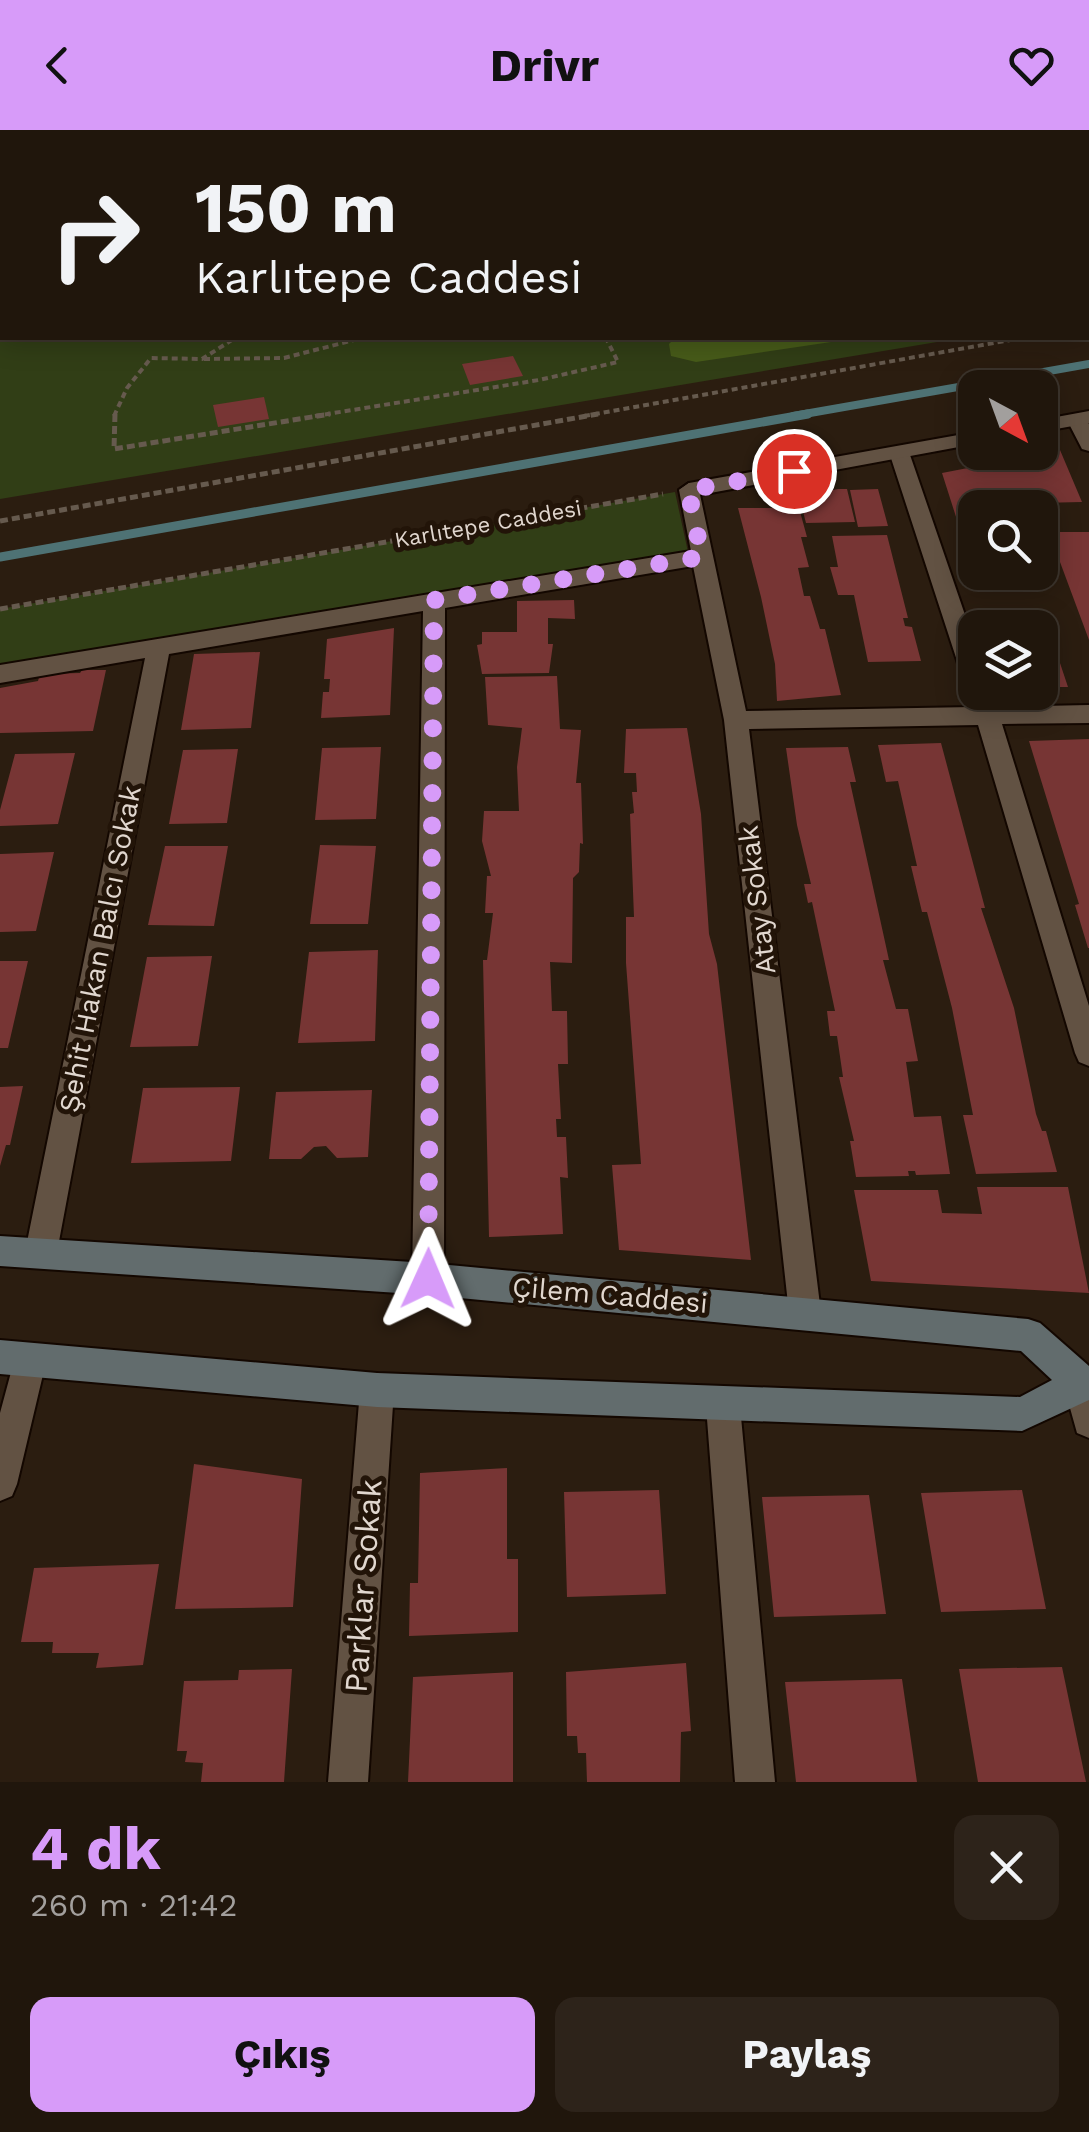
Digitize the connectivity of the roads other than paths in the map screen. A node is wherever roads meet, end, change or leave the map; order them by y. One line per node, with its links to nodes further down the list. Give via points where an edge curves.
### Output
1 (1083, 418): 2 (street); 4 (street)
2 (1058, 423)
3 (958, 441): 5 (street)
4 (1089, 445)
5 (899, 452): 6 (street, Atay Sokak, via 688,490); 8 (street)
6 (702, 557): 7 (street); 15 (street, Atay Sokak)
7 (434, 600): 9 (street); 19 (street)
8 (958, 628)
9 (159, 646): 10 (street); 18 (street, Şehit Hakan Balcı Sokak)
10 (0, 674)
11 (958, 705): 15 (street)
12 (985, 710): 16 (street)
13 (1050, 710): 14 (street)
14 (1089, 714)
15 (736, 720): 20 (street, Atay Sokak)
16 (1089, 1053)
17 (0, 1251): 18 (main road, Çilem Caddesi)
18 (41, 1252): 19 (main road, Çilem Caddesi)
19 (428, 1279): 20 (main road, Çilem Caddesi)
20 (805, 1313): 22 (main road, Çilem Caddesi, via 1028,1334)
21 (14, 1359): 23 (main road); 26 (street)
22 (1085, 1383): 24 (main road, via 1022,1414); 25 (street)
23 (377, 1390): 24 (main road); 27 (street, Parklar Sokak)
24 (724, 1406): 28 (street)
25 (1089, 1420)
26 (0, 1484)
27 (348, 1782)
28 (755, 1782)

